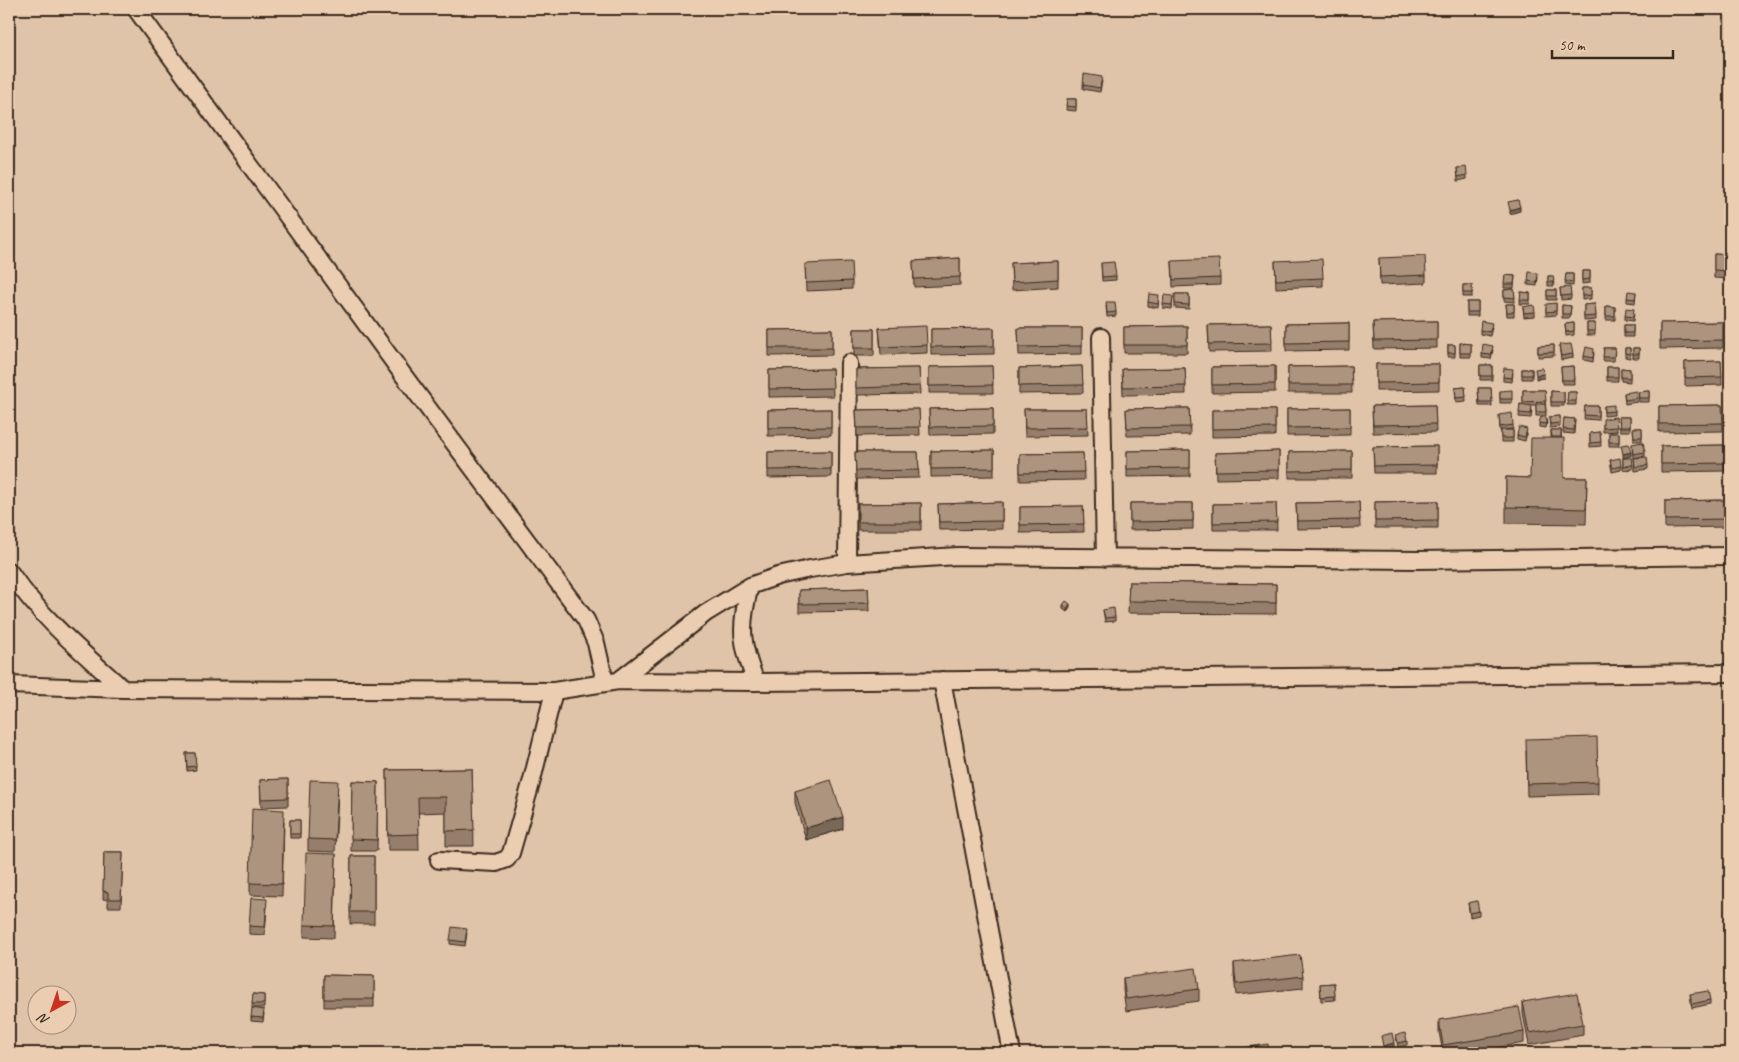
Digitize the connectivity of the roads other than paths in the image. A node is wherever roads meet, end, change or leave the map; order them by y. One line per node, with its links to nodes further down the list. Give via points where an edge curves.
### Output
1 (136, 9): 11 (street, via 586,620)
2 (1101, 337): 5 (street)
3 (849, 363): 6 (street)
4 (1730, 556): 5 (street, via 1418,560)
5 (1105, 558): 6 (street, via 958,556)
6 (847, 563): 8 (street, via 778,576)
7 (9, 571): 14 (street, via 60,633)
8 (750, 586): 11 (street, via 706,612); 12 (street, via 742,623 743,640)
9 (1730, 673): 10 (street)
10 (942, 680): 12 (street); 17 (street)
11 (612, 682): 12 (street); 15 (street)
12 (756, 682)
13 (9, 686): 14 (street)
14 (123, 689): 15 (street)
15 (554, 691): 16 (street, via 532,780 507,859 496,862)
16 (438, 860)
17 (1012, 1053)

